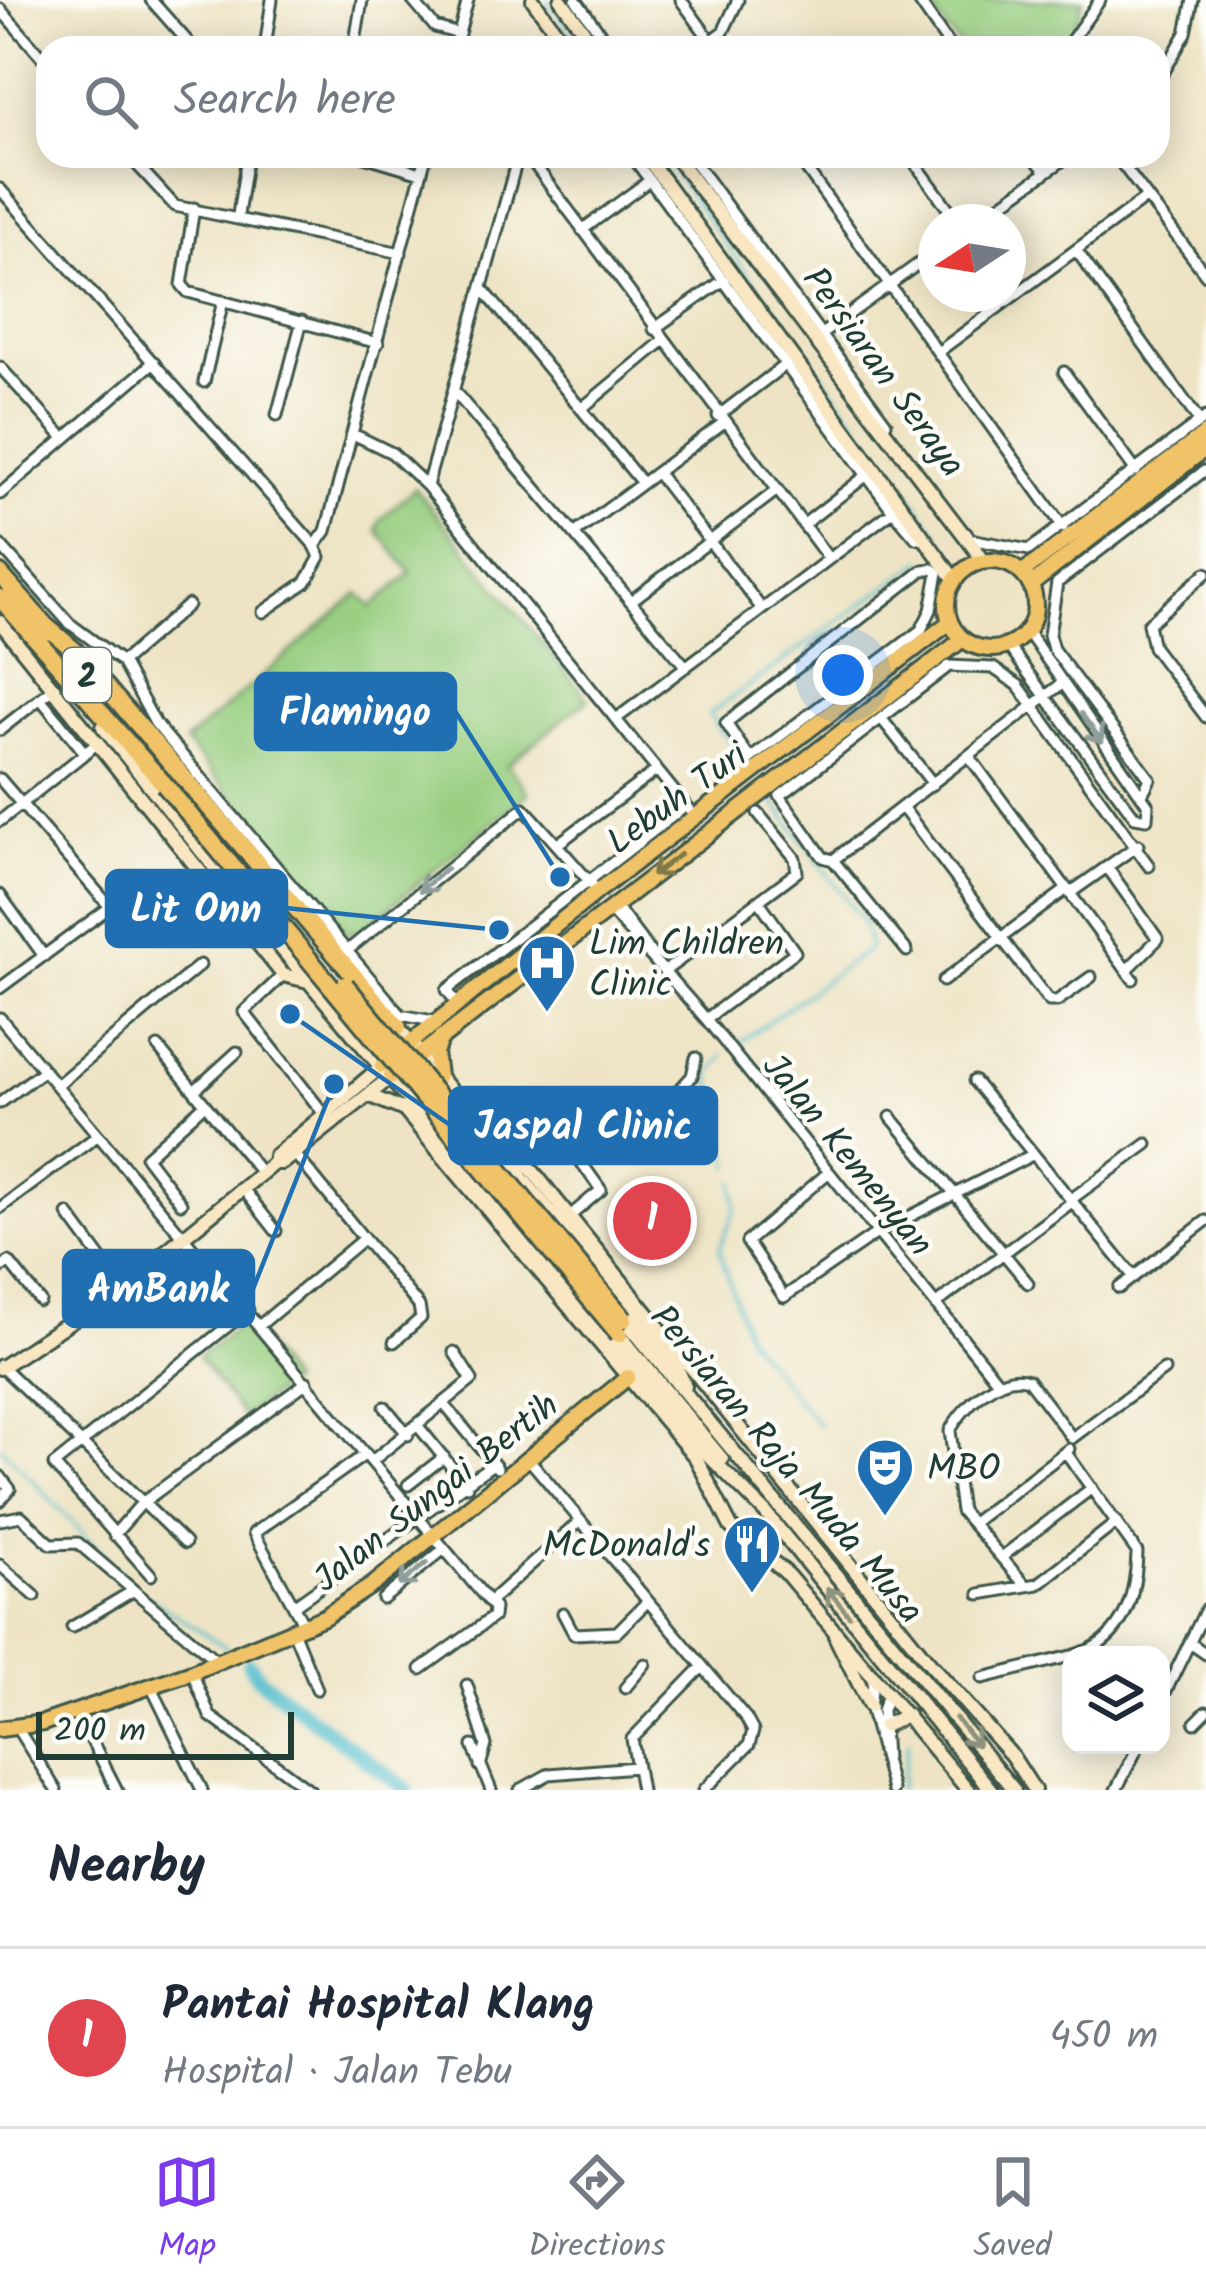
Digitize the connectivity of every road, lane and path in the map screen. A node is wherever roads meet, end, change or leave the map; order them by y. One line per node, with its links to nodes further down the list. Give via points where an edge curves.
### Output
1 (14, 0): 15 (street)
2 (151, 0): 18 (street)
3 (272, 0): 19 (street)
4 (362, 0): 20 (street)
5 (412, 0): 17 (street, via 436,27)
6 (468, 0): 17 (street)
7 (532, 0): 16 (main road)
8 (561, 0): 23 (main road)
9 (575, 0): 24 (street)
10 (681, 0): 25 (street)
11 (738, 0): 26 (street)
12 (918, 0): 27 (street)
13 (1100, 0): 28 (street)
14 (1193, 0): 30 (street)
15 (1, 10): 29 (street)
16 (553, 27): 21 (street); 22 (main road)
17 (459, 34)
18 (182, 36)
19 (267, 36)
20 (355, 36)
21 (551, 36)
22 (559, 36)
23 (587, 36)
24 (601, 36)
25 (707, 36)
26 (720, 36)
27 (943, 36)
28 (1074, 36)
29 (36, 50)
30 (1170, 61)
31 (139, 168): 53 (street, via 166,200)
32 (246, 168): 54 (street)
33 (404, 168): 47 (street)
34 (422, 168): 47 (street)
35 (515, 168): 62 (street)
36 (537, 168): 55 (street)
37 (641, 168): 48 (street)
38 (655, 168): 95 (main road, Persiaran Seraya)
39 (684, 168): 66 (main road, Persiaran Seraya)
40 (698, 168): 66 (street, Persiaran Seraya)
41 (806, 168): 61 (street)
42 (919, 168): 51 (street)
43 (1043, 168): 46 (street)
44 (1052, 168): 46 (street)
45 (1125, 168): 50 (street)
46 (1046, 172): 52 (street)
47 (421, 173): 57 (street)
48 (650, 180): 55 (street); 60 (street)
49 (0, 189): 70 (street)
50 (1146, 198): 56 (street); 59 (street)
51 (945, 204)
52 (1001, 204)
53 (194, 208): 54 (street); 63 (street, via 184,289)
54 (238, 215): 57 (street)
55 (582, 230): 65 (street)
56 (1076, 250): 69 (street); 79 (street)
57 (401, 254): 68 (street)
58 (918, 263): 61 (street)
59 (1206, 275)
60 (724, 280): 65 (street); 71 (street)
61 (888, 284): 66 (street); 69 (street)
62 (482, 288): 75 (street); 76 (street)
63 (223, 301): 64 (street); 74 (street)
64 (302, 321): 68 (street); 77 (street)
65 (654, 329): 67 (street)
66 (817, 338): 93 (street, Persiaran Seraya, via 970,539 1029,550); 100 (main road, Persiaran Seraya)
67 (663, 341): 76 (street); 78 (street)
68 (378, 343): 80 (street)
69 (938, 352): 93 (street)
70 (154, 362): 81 (street); 98 (street)
71 (786, 364): 78 (street); 86 (street)
72 (0, 367): 81 (street)
73 (1064, 372): 83 (street)
74 (204, 382)
75 (454, 391): 88 (street); 94 (street)
76 (581, 409): 87 (street)
77 (277, 415)
78 (721, 419): 84 (street); 89 (street)
79 (1204, 424): 83 (street, Persiaran Seraya); 93 (main road)
80 (352, 434): 88 (street, via 392,453); 98 (street)
81 (64, 438): 90 (street)
82 (1200, 452): 85 (street); 103 (main road)
83 (1136, 471): 93 (street, Persiaran Seraya)
84 (657, 472): 87 (street); 96 (street)
85 (1205, 472): 138 (street, via 1064,577 1054,599 1053,649 1150,779)
86 (867, 475): 91 (street); 92 (street)
87 (643, 483): 94 (street)
88 (427, 486): 126 (street)
89 (776, 491): 92 (street); 96 (street)
90 (0, 494)
91 (893, 511): 95 (street); 99 (street)
92 (803, 525): 99 (street)
93 (1066, 531): 103 (main road)
94 (574, 534): 106 (street)
95 (925, 540): 104 (main road, Persiaran Seraya)
96 (710, 542): 106 (street); 108 (street)
97 (0, 545): 117 (street, via 69,623)
98 (315, 547): 109 (street, via 320,557 306,582)
99 (829, 559): 108 (street)
100 (984, 561): 103 (main road, via 1011,565); 104 (main road)
101 (1206, 573): 124 (street, via 1156,613 1148,636)
102 (0, 574): 112 (highway, Persiaran Raja Muda Musa / 2)
103 (1026, 579): 113 (main road, via 1036,609)
104 (955, 580): 111 (main road)
105 (0, 598): 116 (highway, Persiaran Raja Muda Musa / 2)
106 (631, 601): 118 (street)
107 (188, 605): 117 (street)
108 (761, 609): 118 (street)
109 (263, 612)
110 (0, 622): 120 (main road)
111 (950, 622): 114 (main road); 128 (main road, Lebuh Turi)
112 (47, 627): 135 (highway, Persiaran Raja Muda Musa / 2); 156 (highway)
113 (1027, 631): 115 (main road); 119 (street)
114 (963, 639): 115 (main road, via 985,649); 130 (main road, Lebuh Turi)
115 (1008, 646): 121 (street)
116 (49, 652): 135 (highway, Persiaran Raja Muda Musa / 2); 153 (main road)
117 (122, 662): 156 (street, via 155,723)
118 (686, 667): 126 (street)
119 (1060, 686): 121 (street); 138 (street, one-way to 138)
120 (55, 687): 122 (street); 129 (main road)
121 (1047, 696): 123 (street); 138 (street, via 1141,821 1151,811)
122 (40, 698): 127 (street); 131 (street)
123 (1035, 705): 125 (street, Lebuh Turi, via 1005,673 963,663); 132 (street); 145 (street, Lebuh Turi)
124 (1206, 717)
125 (880, 718): 136 (street); 137 (street, Lebuh Turi)
126 (616, 719): 133 (street)
127 (0, 730)
128 (801, 731): 128 (street, via 921,630 933,569 725,725 751,759); 130 (street); 141 (main road, Lebuh Turi, via 753,777)
129 (99, 742): 131 (street); 153 (main road)
130 (816, 751): 137 (main road, Lebuh Turi)
131 (85, 753): 139 (street)
132 (969, 756): 136 (street); 151 (street)
133 (657, 770): 141 (street); 144 (street)
134 (0, 779): 139 (street)
135 (168, 780): 226 (highway, Persiaran Raja Muda Musa / 2, bridge)
136 (933, 784): 140 (street)
137 (770, 792): 146 (street); 155 (main road, Lebuh Turi, one-way to 155)
138 (1142, 795)
139 (20, 805): 143 (street); 160 (street, via 110,907)
140 (902, 807): 146 (street); 157 (street)
141 (690, 812): 147 (main road, Lebuh Turi); 150 (street)
142 (758, 813): 154 (street, via 799,866)
143 (0, 820)
144 (559, 843): 150 (street); 158 (street, one-way to 158, via 530,809 519,810)
145 (1138, 845): 148 (street, Lebuh Turi); 149 (street)
146 (833, 860): 159 (street)
147 (631, 866): 150 (main road, Lebuh Turi); 155 (main road, via 614,885)
148 (1149, 866)
149 (1107, 868): 151 (street); 151 (street, via 1159,941 1130,974)
150 (594, 885): 169 (main road, Lebuh Turi); 169 (street, Lebuh Turi, via 447,990)
151 (1069, 891): 157 (street)
152 (0, 895): 160 (street)
153 (229, 897): 163 (main road); 165 (main road)
154 (759, 901): 162 (street); 172 (street, via 795,952)
155 (611, 906): 162 (street, Jalan Kemenyan); 174 (main road, Lebuh Turi)
156 (306, 911): 158 (street); 168 (highway)
157 (1000, 938): 164 (street, via 1052,1002); 166 (street)
158 (348, 950): 168 (street)
159 (907, 951)
160 (44, 956): 167 (street)
161 (200, 965): 184 (street)
162 (664, 971): 172 (street, Jalan Kemenyan)
163 (283, 975): 165 (main road); 191 (street, via 244,1012)
164 (1091, 976)
165 (309, 981): 170 (main road)
166 (943, 981)
167 (0, 988)
168 (372, 988): 170 (main road, via 362,1021); 173 (highway); 174 (street, via 401,1015)
169 (458, 1005): 174 (main road, Lebuh Turi)
170 (335, 1012): 175 (main road)
171 (0, 1018): 180 (street)
172 (706, 1019): 198 (street, Jalan Kemenyan)
173 (398, 1027): 174 (main road); 177 (main road)
174 (436, 1029): 177 (main road, Lebuh Turi); 182 (main road)
175 (358, 1039): 181 (main road); 185 (main road)
176 (158, 1047): 186 (street)
177 (415, 1048): 181 (main road, Lebuh Turi); 182 (main road)
178 (237, 1052): 186 (street)
179 (695, 1058): 208 (street, via 682,1087 581,1162 601,1190)
180 (44, 1070): 184 (street); 189 (street)
181 (386, 1072): 185 (main road); 188 (main road)
182 (438, 1076): 187 (main road)
183 (974, 1081): 197 (street)
184 (57, 1085): 194 (street)
185 (365, 1089): 188 (main road); 191 (main road); 196 (main road); 215 (main road, via 404,1110)
186 (194, 1091): 190 (street)
187 (452, 1094): 193 (main road, via 419,1088); 199 (main road)
188 (412, 1102): 193 (main road)
189 (0, 1103)
190 (205, 1104): 200 (street); 204 (street, via 146,1157)
191 (324, 1114): 196 (main road)
192 (891, 1117): 202 (street)
193 (425, 1118): 207 (main road)
194 (98, 1136): 205 (street); 212 (street)
195 (1147, 1144): 203 (street)
196 (291, 1149): 200 (main road); 213 (street)
197 (1032, 1155): 202 (street); 203 (street)
198 (830, 1172): 211 (street, Jalan Kemenyan); 211 (street, via 750,1235 763,1270 790,1298)
199 (516, 1173): 208 (main road, via 527,1164); 217 (main road)
200 (262, 1174): 201 (main road)
201 (244, 1190): 210 (street); 212 (main road)
202 (954, 1193): 211 (street); 214 (street)
203 (1071, 1201): 214 (street); 218 (street)
204 (181, 1203)
205 (0, 1208)
206 (68, 1214): 220 (street)
207 (504, 1214): 215 (main road); 253 (main road, via 694,1441)
208 (570, 1216): 217 (main road)
209 (1206, 1221): 218 (street)
210 (276, 1231)
211 (877, 1233): 223 (street, Jalan Kemenyan)
212 (187, 1237): 220 (main road); 224 (street)
213 (363, 1240): 225 (street); 227 (street, via 422,1312)
214 (1004, 1253): 219 (street); 223 (street)
215 (531, 1260): 231 (main road)
216 (4, 1265): 222 (street)
217 (609, 1275): 234 (main road, via 676,1365); 287 (main road)
218 (1133, 1276): 221 (street)
219 (1028, 1283)
220 (122, 1287): 229 (main road)
221 (1118, 1288)
222 (40, 1301)
223 (936, 1304): 233 (street, Jalan Kemenyan)
224 (248, 1310): 225 (street); 240 (street)
225 (260, 1325): 232 (street)
226 (622, 1326): 234 (main road, Persiaran Raja Muda Musa / 2); 253 (main road, Persiaran Raja Muda Musa / 2)
227 (394, 1342)
228 (454, 1352): 235 (street, via 473,1377)
229 (0, 1367): 240 (street)
230 (1164, 1370): 239 (street)
231 (628, 1377): 244 (main road, Jalan Sungai Bertih); 276 (main road, via 696,1458 731,1527)
232 (308, 1382): 242 (street); 252 (street)
233 (998, 1382): 239 (street, via 1028,1380); 256 (street, via 955,1421 948,1440 956,1499)
234 (690, 1397): 287 (main road, Persiaran Raja Muda Musa / 2)
235 (444, 1404): 237 (street); 245 (street)
236 (385, 1407): 238 (street)
237 (418, 1426): 238 (street); 243 (street)
238 (408, 1435): 242 (street)
239 (1072, 1438): 241 (street)
240 (80, 1440): 252 (street); 259 (street, via 55,1471)
241 (1067, 1454): 250 (street); 256 (street, via 1048,1460)
242 (369, 1457): 255 (street); 272 (street, via 254,1537)
243 (444, 1457): 248 (street); 249 (street)
244 (528, 1458): 247 (main road, Jalan Sungai Bertih); 257 (street)
245 (494, 1464): 247 (street); 249 (street)
246 (0, 1476): 251 (street, via 10,1489)
247 (505, 1477): 260 (main road, Jalan Sungai Bertih)
248 (408, 1485)
249 (467, 1486): 255 (street)
250 (1092, 1488): 258 (street); 263 (street)
251 (0, 1501)
252 (142, 1503): 259 (street); 261 (street)
253 (767, 1514): 282 (main road, Persiaran Raja Muda Musa / 2, one-way to 253)
254 (0, 1520): 267 (street, via 21,1516 51,1544 78,1543)
255 (418, 1521): 260 (street); 272 (street)
256 (975, 1521): 263 (street)
257 (579, 1522): 271 (street); 273 (street)
258 (1117, 1522): 266 (street); 281 (street, via 1137,1552 1129,1612)
259 (114, 1535): 265 (street)
260 (431, 1537): 262 (street); 278 (main road, Jalan Sungai Bertih)
261 (185, 1543)
262 (443, 1549): 270 (street, one-way to 270); 273 (street)
263 (1003, 1556): 266 (street)
264 (0, 1565): 269 (street)
265 (151, 1575)
266 (1027, 1586): 268 (street)
267 (131, 1592): 277 (street); 285 (street)
268 (980, 1594)
269 (35, 1596)
270 (383, 1599)
271 (648, 1601): 275 (street, via 617,1632 574,1634); 288 (street)
272 (295, 1605): 278 (street)
273 (492, 1607): 289 (street)
274 (1206, 1609): 279 (street)
275 (563, 1613)
276 (826, 1617): 280 (main road); 299 (main road)
277 (72, 1627)
278 (299, 1630): 285 (main road, Jalan Sungai Bertih); 297 (street)
279 (1190, 1643): 283 (street); 293 (street)
280 (848, 1644): 282 (main road); 291 (main road)
281 (1094, 1646)
282 (880, 1653): 323 (main road, Persiaran Raja Muda Musa / 2)
283 (1206, 1654)
284 (1062, 1659): 292 (street)
285 (219, 1663): 290 (main road, Jalan Sungai Bertih)
286 (645, 1664): 296 (street)
287 (922, 1664): 324 (main road, Persiaran Raja Muda Musa / 2, one-way to 324); 325 (main road, via 1012,1756)
288 (702, 1667): 311 (street, via 636,1733); 320 (street, via 753,1731)
289 (421, 1669)
290 (192, 1672): 295 (main road, Jalan Sungai Bertih); 316 (street, via 210,1716)
291 (874, 1675): 298 (main road); 299 (street)
292 (983, 1678)
293 (1170, 1683)
294 (467, 1684): 310 (street, via 486,1744)
295 (151, 1686): 300 (main road, Jalan Sungai Bertih); 315 (street)
296 (625, 1688)
297 (317, 1689)
298 (889, 1693): 302 (main road); 304 (street)
299 (870, 1706): 309 (street)
300 (77, 1712): 305 (main road, Jalan Sungai Bertih); 314 (street)
301 (1206, 1712): 303 (street)
302 (908, 1715): 304 (main road); 322 (main road)
303 (1195, 1723)
304 (884, 1726): 309 (street)
305 (17, 1728): 306 (main road, Jalan Sungai Bertih); 313 (street)
306 (0, 1729)
307 (473, 1746): 310 (street)
308 (1134, 1754): 326 (street)
309 (885, 1758): 312 (street)
310 (480, 1766): 317 (street)
311 (636, 1767): 318 (street, via 549,1774); 319 (street)
312 (891, 1788): 321 (street)
313 (56, 1790)
314 (117, 1790)
315 (202, 1790)
316 (310, 1790)
317 (491, 1790)
318 (520, 1790)
319 (641, 1790)
320 (704, 1790)
321 (878, 1790)
322 (968, 1790)
323 (991, 1790)
324 (1014, 1790)
325 (1034, 1790)
326 (1116, 1790)

